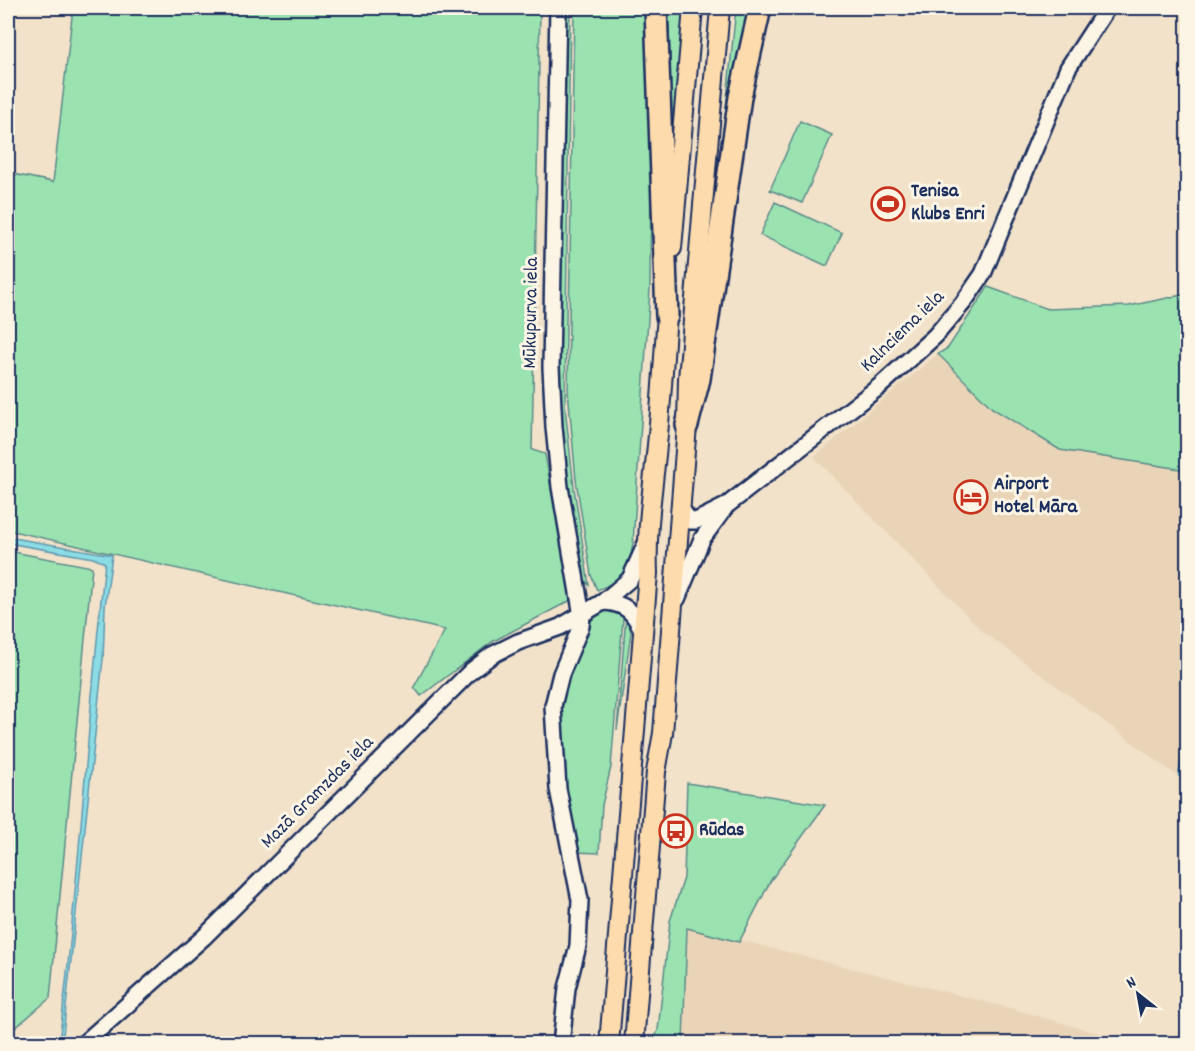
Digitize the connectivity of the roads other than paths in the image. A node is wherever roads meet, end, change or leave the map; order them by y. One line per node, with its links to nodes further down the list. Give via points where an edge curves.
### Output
1 (558, 8): 14 (street, Mūkupurva iela, via 551,367 560,487)
2 (656, 8): 7 (highway)
3 (693, 8): 7 (main road)
4 (720, 8): 8 (main road)
5 (760, 8): 8 (highway, via 740,97 699,379)
6 (1107, 8): 9 (street, Kalnciema iela, via 1068,68 983,274 963,303 935,336 880,386)
7 (667, 316): 11 (main road)
8 (687, 425): 10 (main road)
9 (726, 506): 10 (street, Kalnciema iela, via 696,521 690,521); 13 (street, Kalnciema iela, via 702,539)
10 (681, 508): 13 (main road)
11 (647, 541): 12 (street, Mazā Gramzdas iela, via 630,579); 15 (main road)
12 (603, 602): 14 (street, Mazā Gramzdas iela); 15 (street, via 625,606 635,614)
13 (671, 614): 19 (main road)
14 (582, 616): 16 (street, Mazā Gramzdas iela, via 518,642 471,671 204,937); 17 (street, via 553,706 558,789 580,900 578,946 567,988)
15 (643, 632): 18 (main road)
16 (83, 1044)
17 (561, 1044)
18 (609, 1044)
19 (634, 1044)

